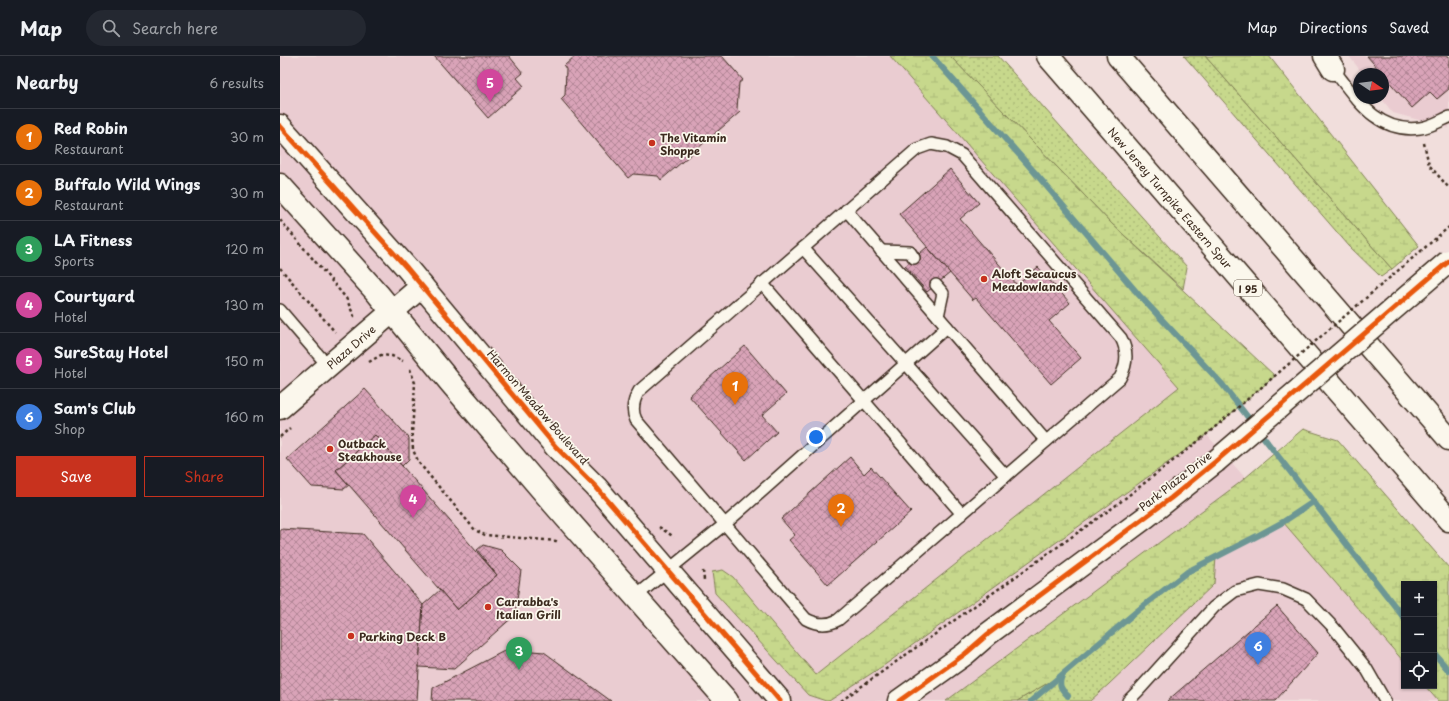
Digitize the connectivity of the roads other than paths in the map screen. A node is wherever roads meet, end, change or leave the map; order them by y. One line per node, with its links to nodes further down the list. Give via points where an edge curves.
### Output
1 (1048, 56): 27 (main road, New Jersey Turnpike Eastern Spur / I 95)
2 (1118, 56): 23 (main road)
3 (1329, 62): 4 (lane, via 1356,98 1380,121 1405,129 1421,128)
4 (1449, 117)
5 (280, 126): 14 (main road, Harmon Meadow Boulevard)
6 (280, 185): 16 (main road)
7 (846, 210): 8 (lane); 9 (lane); 24 (lane, via 917,149 931,144 955,150 1121,338 1126,354 1124,371 1120,378)
8 (803, 248): 12 (lane); 19 (lane)
9 (881, 251): 10 (lane, via 910,252); 17 (lane)
10 (914, 258)
11 (1449, 261): 33 (main road, Park Plaza Drive, bridge, via 1215,462 1146,517 994,629 965,654)
12 (762, 283): 21 (lane); 28 (lane, via 639,391 633,407 636,420)
13 (936, 285): 17 (lane, via 943,293)
14 (422, 286): 16 (main road, Plaza Drive); 29 (main road, Harmon Meadow Boulevard, via 556,447 596,488)
15 (280, 310): 20 (lane)
16 (393, 311): 20 (main road, Plaza Drive); 30 (main road, via 460,394)
17 (938, 316): 18 (lane)
18 (947, 326): 19 (lane); 24 (lane)
19 (906, 363): 21 (lane); 25 (lane)
20 (328, 366): 22 (main road, Plaza Drive)
21 (864, 400): 26 (lane); 28 (lane)
22 (280, 408)
23 (1449, 439)
24 (1046, 441): 25 (lane)
25 (1006, 476): 26 (lane)
26 (962, 514): 28 (lane, via 838,620 826,624 806,619)
27 (1449, 520)
28 (725, 524): 29 (lane)
29 (667, 570): 30 (lane); 32 (main road, Harmon Meadow Boulevard)
30 (635, 597): 31 (main road)
31 (728, 701)
32 (780, 701)
33 (899, 701)
34 (1128, 701): 35 (lane, via 1214,607 1235,591 1259,585 1283,589 1306,600 1333,627 1366,668)
35 (1385, 701)

